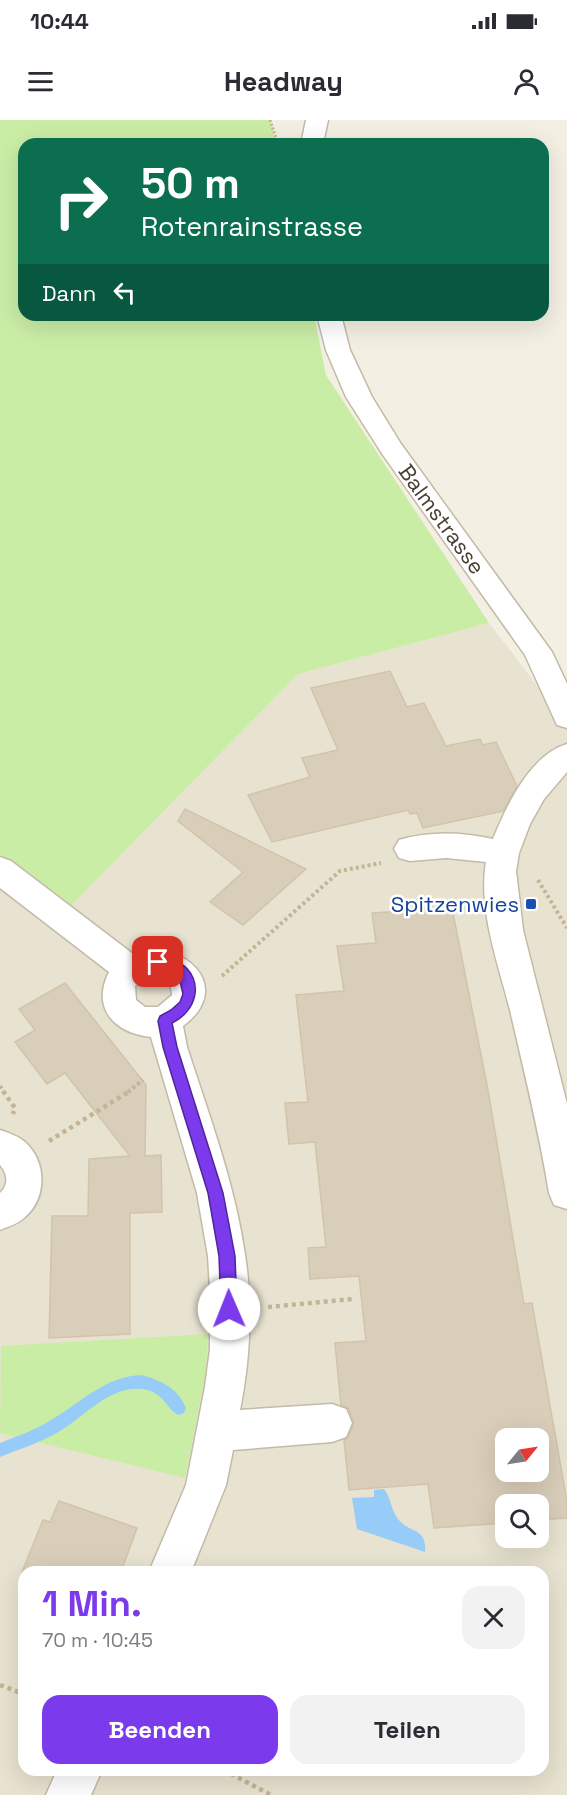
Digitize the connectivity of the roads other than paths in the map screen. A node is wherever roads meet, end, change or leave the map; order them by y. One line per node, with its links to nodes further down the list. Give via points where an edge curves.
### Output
1 (317, 120): 2 (street)
2 (313, 138)
3 (331, 321): 4 (street, Balmstrasse, via 338,350 359,397 538,652)
4 (567, 717)
5 (567, 755): 7 (street, via 544,775 524,806)
6 (410, 849): 7 (street, via 445,844)
7 (504, 854): 12 (street, via 500,873 502,900 559,1143)
8 (0, 870): 9 (street)
9 (130, 970): 10 (street, via 117,988 118,1003 129,1016); 10 (street, via 140,964 158,962 175,967 186,979 190,994)
10 (167, 1034): 15 (street, via 215,1193 227,1256 229,1349)
11 (10, 1152): 13 (street, via 26,1176 22,1195)
12 (567, 1193)
13 (0, 1213)
14 (332, 1423): 15 (street)
15 (215, 1432): 16 (street, via 206,1485)
16 (172, 1566)
17 (77, 1776): 18 (street)
18 (68, 1795)

